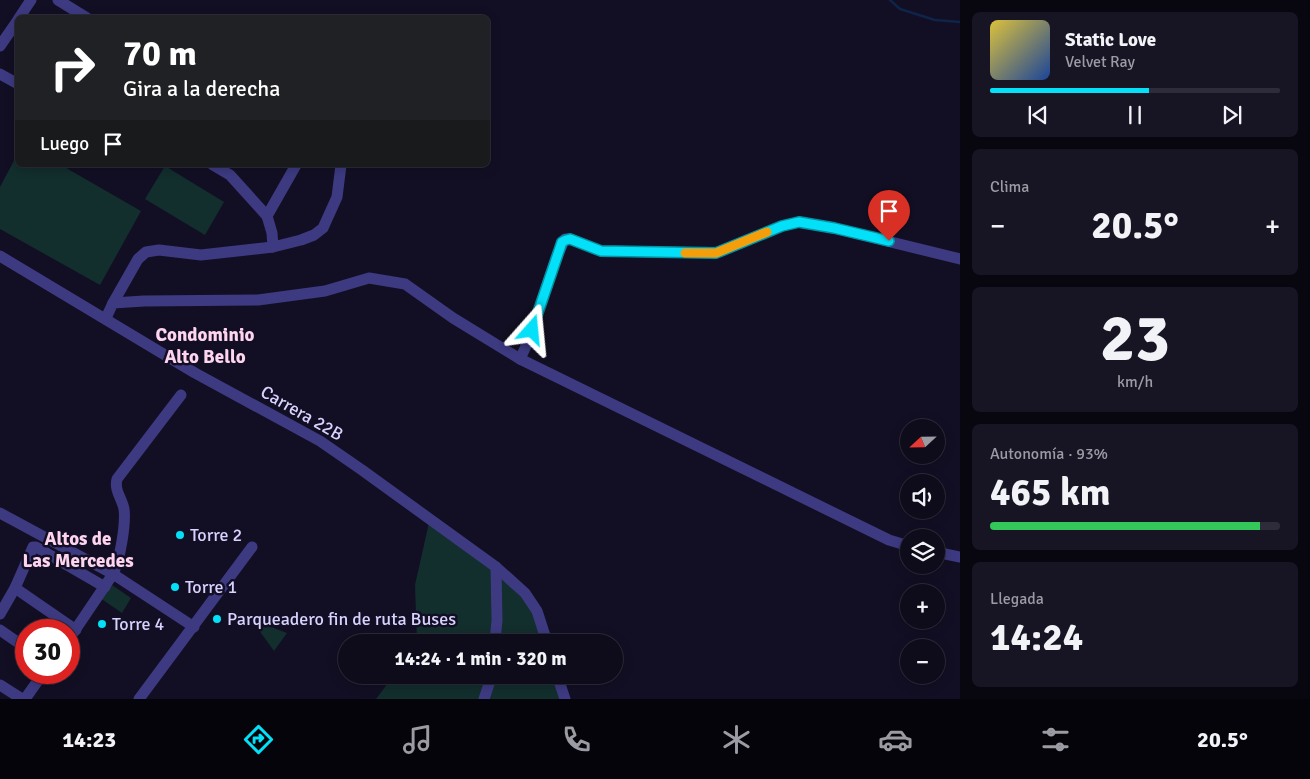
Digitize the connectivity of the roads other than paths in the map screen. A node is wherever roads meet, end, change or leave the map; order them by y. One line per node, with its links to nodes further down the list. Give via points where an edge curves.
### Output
1 (31, 0): 3 (street)
2 (58, 0): 4 (street)
3 (21, 15)
4 (80, 15)
5 (15, 24): 6 (street)
6 (0, 46)
7 (0, 74): 8 (street)
8 (15, 82)
9 (295, 167): 12 (street)
10 (341, 167): 13 (street, via 337,197 323,228 301,240)
11 (232, 170): 12 (street)
12 (267, 216): 13 (street)
13 (273, 247): 16 (street, via 201,255 159,250 146,252 138,259)
14 (0, 256): 17 (street, Carrera 22B)
15 (960, 259): 18 (street, via 799,222 716,253 601,251 570,239 562,242)
16 (113, 303): 17 (street); 18 (street, via 258,300 325,291 369,278 405,284)
17 (106, 318): 25 (street, Carrera 22B, via 320,441)
18 (520, 359): 21 (street)
19 (181, 394): 26 (street, via 117,479 124,519 118,564)
20 (0, 513): 26 (street)
21 (900, 543)
22 (252, 547): 32 (street)
23 (945, 554): 24 (street)
24 (960, 557)
25 (496, 567): 34 (street); 35 (street, Carrera 22B, via 525,593 537,611)
26 (113, 574): 27 (street); 32 (street)
27 (104, 587): 28 (street, via 33,548); 31 (street)
28 (15, 588): 29 (street); 30 (street)
29 (0, 614)
30 (60, 619)
31 (80, 624)
32 (194, 627): 42 (street)
33 (0, 630): 36 (street)
34 (496, 634)
35 (544, 634)
36 (15, 640)
37 (35, 684): 41 (street)
38 (489, 684): 43 (street)
39 (560, 684): 44 (street)
40 (0, 685): 41 (street)
41 (24, 699)
42 (139, 699)
43 (484, 699)
44 (566, 699)

